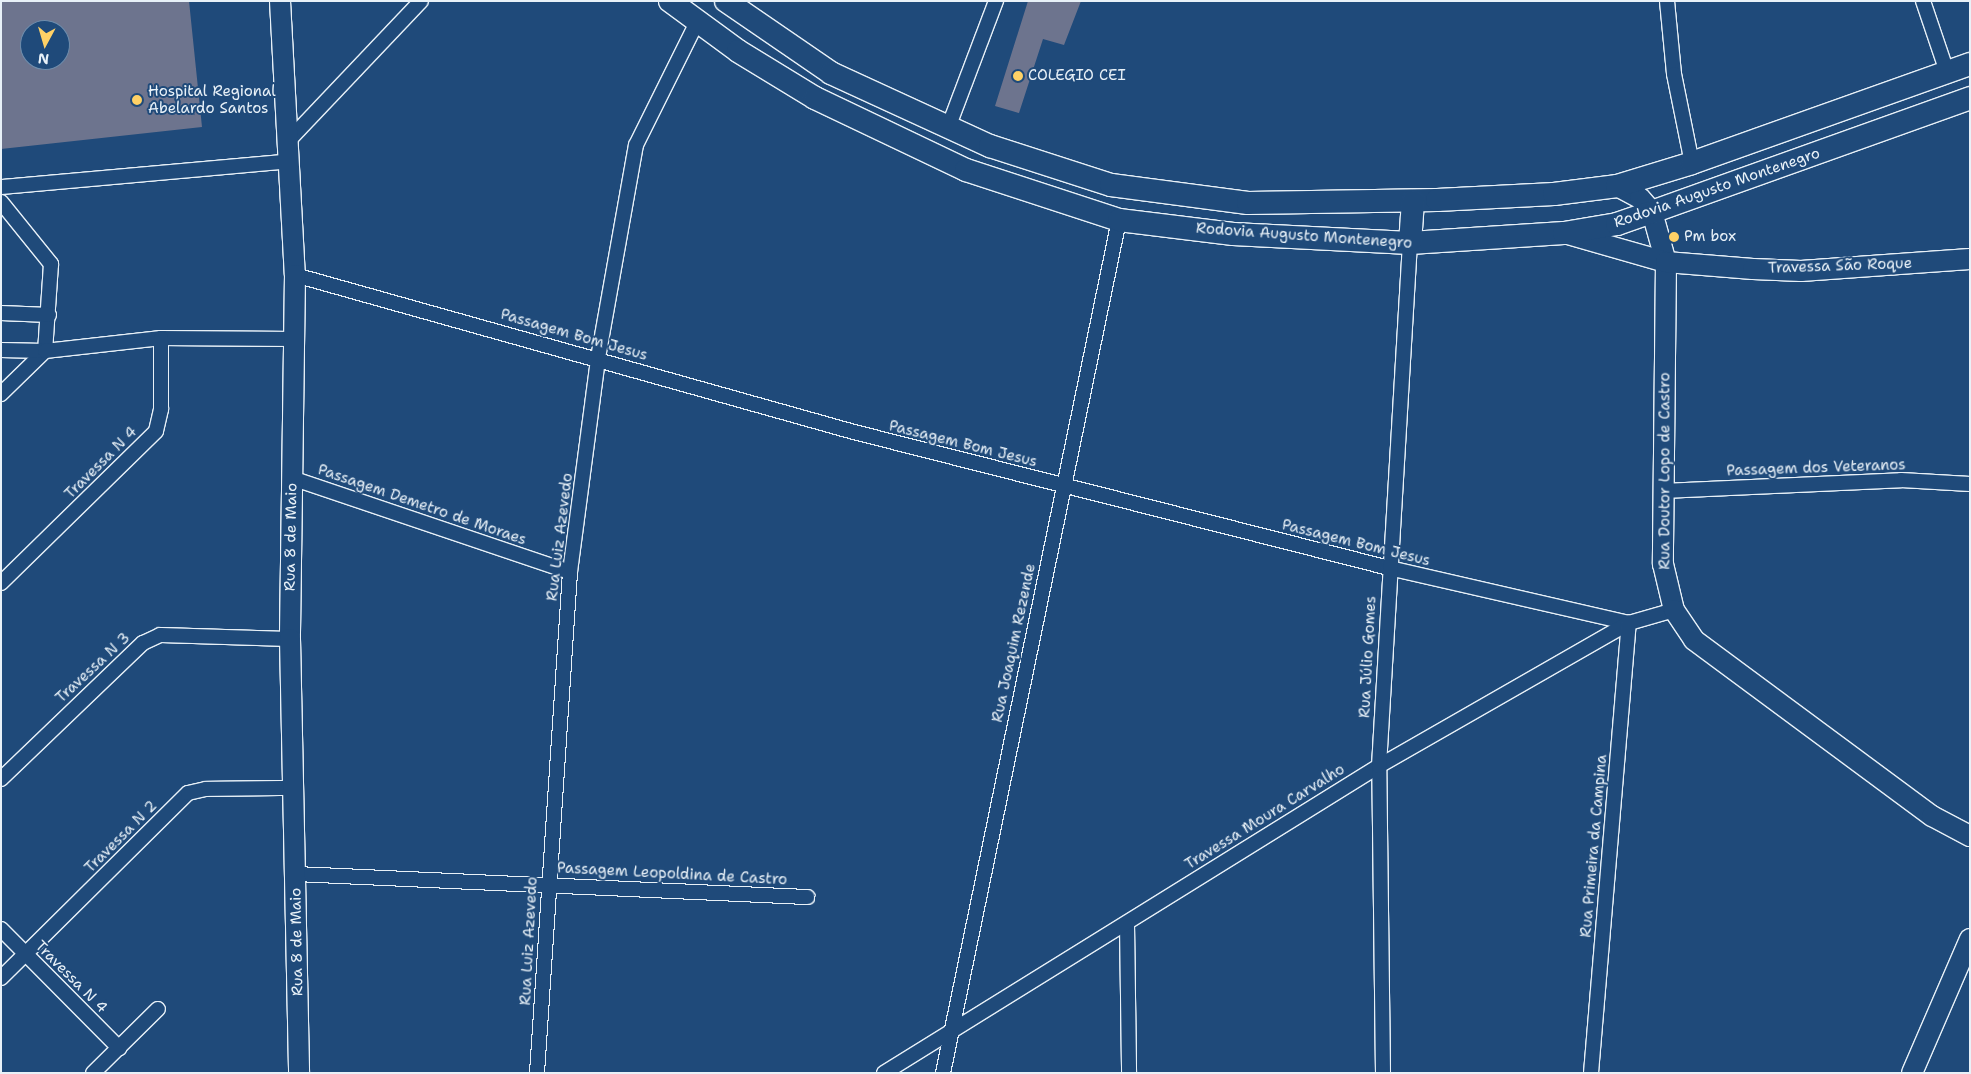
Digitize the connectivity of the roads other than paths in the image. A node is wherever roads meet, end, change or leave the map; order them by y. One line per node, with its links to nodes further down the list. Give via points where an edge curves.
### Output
1 (280, 1): 15 (main road, Rua 8 de Maio)
2 (421, 1): 15 (street)
3 (670, 1): 8 (main road, Rodovia Augusto Montenegro)
4 (726, 1): 10 (main road, Rodovia Augusto Montenegro)
5 (996, 1): 14 (street)
6 (1667, 1): 17 (street, via 1674,74)
7 (1923, 1): 11 (street)
8 (697, 22): 12 (main road, Rodovia Augusto Montenegro); 37 (street, Rua Luiz Azevedo, via 636,145)
9 (1970, 64): 11 (main road, Rodovia Augusto Montenegro)
10 (831, 73): 12 (main road); 14 (main road, Rodovia Augusto Montenegro)
11 (1948, 74): 17 (main road, Rodovia Augusto Montenegro)
12 (815, 98): 24 (main road, Rodovia Augusto Montenegro, via 966,170)
13 (1970, 98): 23 (main road, Rodovia Augusto Montenegro)
14 (948, 128): 20 (main road, Rodovia Augusto Montenegro, via 1045,167 1111,185)
15 (290, 139): 16 (main road, Rua 8 de Maio)
16 (290, 161): 19 (street); 30 (main road, Rua 8 de Maio)
17 (1692, 164): 18 (main road, Rodovia Augusto Montenegro)
18 (1617, 186): 21 (main road, Rodovia Augusto Montenegro, via 1554,194); 23 (main road, via 1640,198)
19 (1, 187)
20 (1204, 198): 21 (main road, Rodovia Augusto Montenegro, via 1248,203); 25 (main road)
21 (1413, 201): 27 (main road)
22 (1, 202): 32 (street, via 50,264)
23 (1652, 212): 26 (main road, Rodovia Augusto Montenegro, via 1617,224); 29 (main road, Rua Doutor Lopo de Castro)
24 (1119, 220): 25 (main road, Rodovia Augusto Montenegro); 41 (street, Rua Joaquim Rezende)
25 (1201, 230): 27 (main road, Rodovia Augusto Montenegro)
26 (1564, 233): 27 (main road, Rodovia Augusto Montenegro); 29 (main road, Travessa São Roque)
27 (1410, 243): 43 (street, Rua Júlio Gomes)
28 (1970, 259): 29 (main road, Travessa São Roque, via 1801,271)
29 (1666, 262): 42 (main road, Rua Doutor Lopo de Castro)
30 (295, 275): 34 (main road, Rua 8 de Maio); 37 (street, Passagem Bom Jesus)
31 (1, 313): 32 (street)
32 (49, 315): 36 (street)
33 (161, 338): 34 (street); 36 (street); 45 (street, Travessa N 4, via 161,410 156,431)
34 (295, 339): 39 (main road, Rua 8 de Maio)
35 (1, 350): 36 (street)
36 (45, 352): 38 (street)
37 (598, 358): 41 (street, Passagem Bom Jesus, via 854,432); 44 (street, Rua Luiz Azevedo)
38 (1, 394)
39 (292, 478): 44 (street, Passagem Demetro de Moraes); 48 (main road, Rua 8 de Maio)
40 (1970, 484): 42 (street, Passagem dos Veteranos, via 1901,480)
41 (1064, 486): 43 (street, Passagem Bom Jesus); 62 (street, Rua Joaquim Rezende)
42 (1662, 491): 46 (main road, Rua Doutor Lopo de Castro, via 1663,564)
43 (1389, 568): 47 (street, Passagem Bom Jesus); 49 (street, Rua Júlio Gomes)
44 (570, 572): 54 (street, Rua Luiz Azevedo)
45 (1, 583)
46 (1674, 610): 47 (street, Travessa Moura Carvalho); 52 (main road, Rua Doutor Lopo de Castro, via 1694,640 1932,816)
47 (1629, 623): 49 (street, Travessa Moura Carvalho); 71 (street, Rua Primeira da Campina)
48 (290, 640): 50 (street, Travessa N 3, via 160,635 143,643); 51 (main road, Rua 8 de Maio)
49 (1379, 766): 56 (street, Travessa Moura Carvalho); 70 (street, Rua Júlio Gomes)
50 (1, 778)
51 (293, 788): 53 (main road, Rua 8 de Maio); 59 (street, Travessa N 2, via 206,789 188,793)
52 (1970, 836)
53 (296, 874): 54 (street, Passagem Leopoldina de Castro); 65 (main road, Rua 8 de Maio)
54 (548, 885): 55 (street, Passagem Leopoldina de Castro); 66 (street, Rua Luiz Azevedo)
55 (807, 896)
56 (1128, 924): 62 (street, Travessa Moura Carvalho); 69 (street)
57 (1, 929): 59 (street, Travessa N 4)
58 (1970, 939): 72 (main road)
59 (26, 954): 60 (street, Travessa N 2); 63 (street, Travessa N 4)
60 (1, 978)
61 (158, 1009): 63 (street)
62 (948, 1034): 67 (street, Travessa Moura Carvalho); 68 (street, Rua Joaquim Rezende)
63 (119, 1048): 64 (street)
64 (93, 1073)
65 (299, 1073)
66 (538, 1073)
67 (884, 1073)
68 (943, 1073)
69 (1129, 1073)
70 (1383, 1073)
71 (1591, 1073)
72 (1912, 1073)

